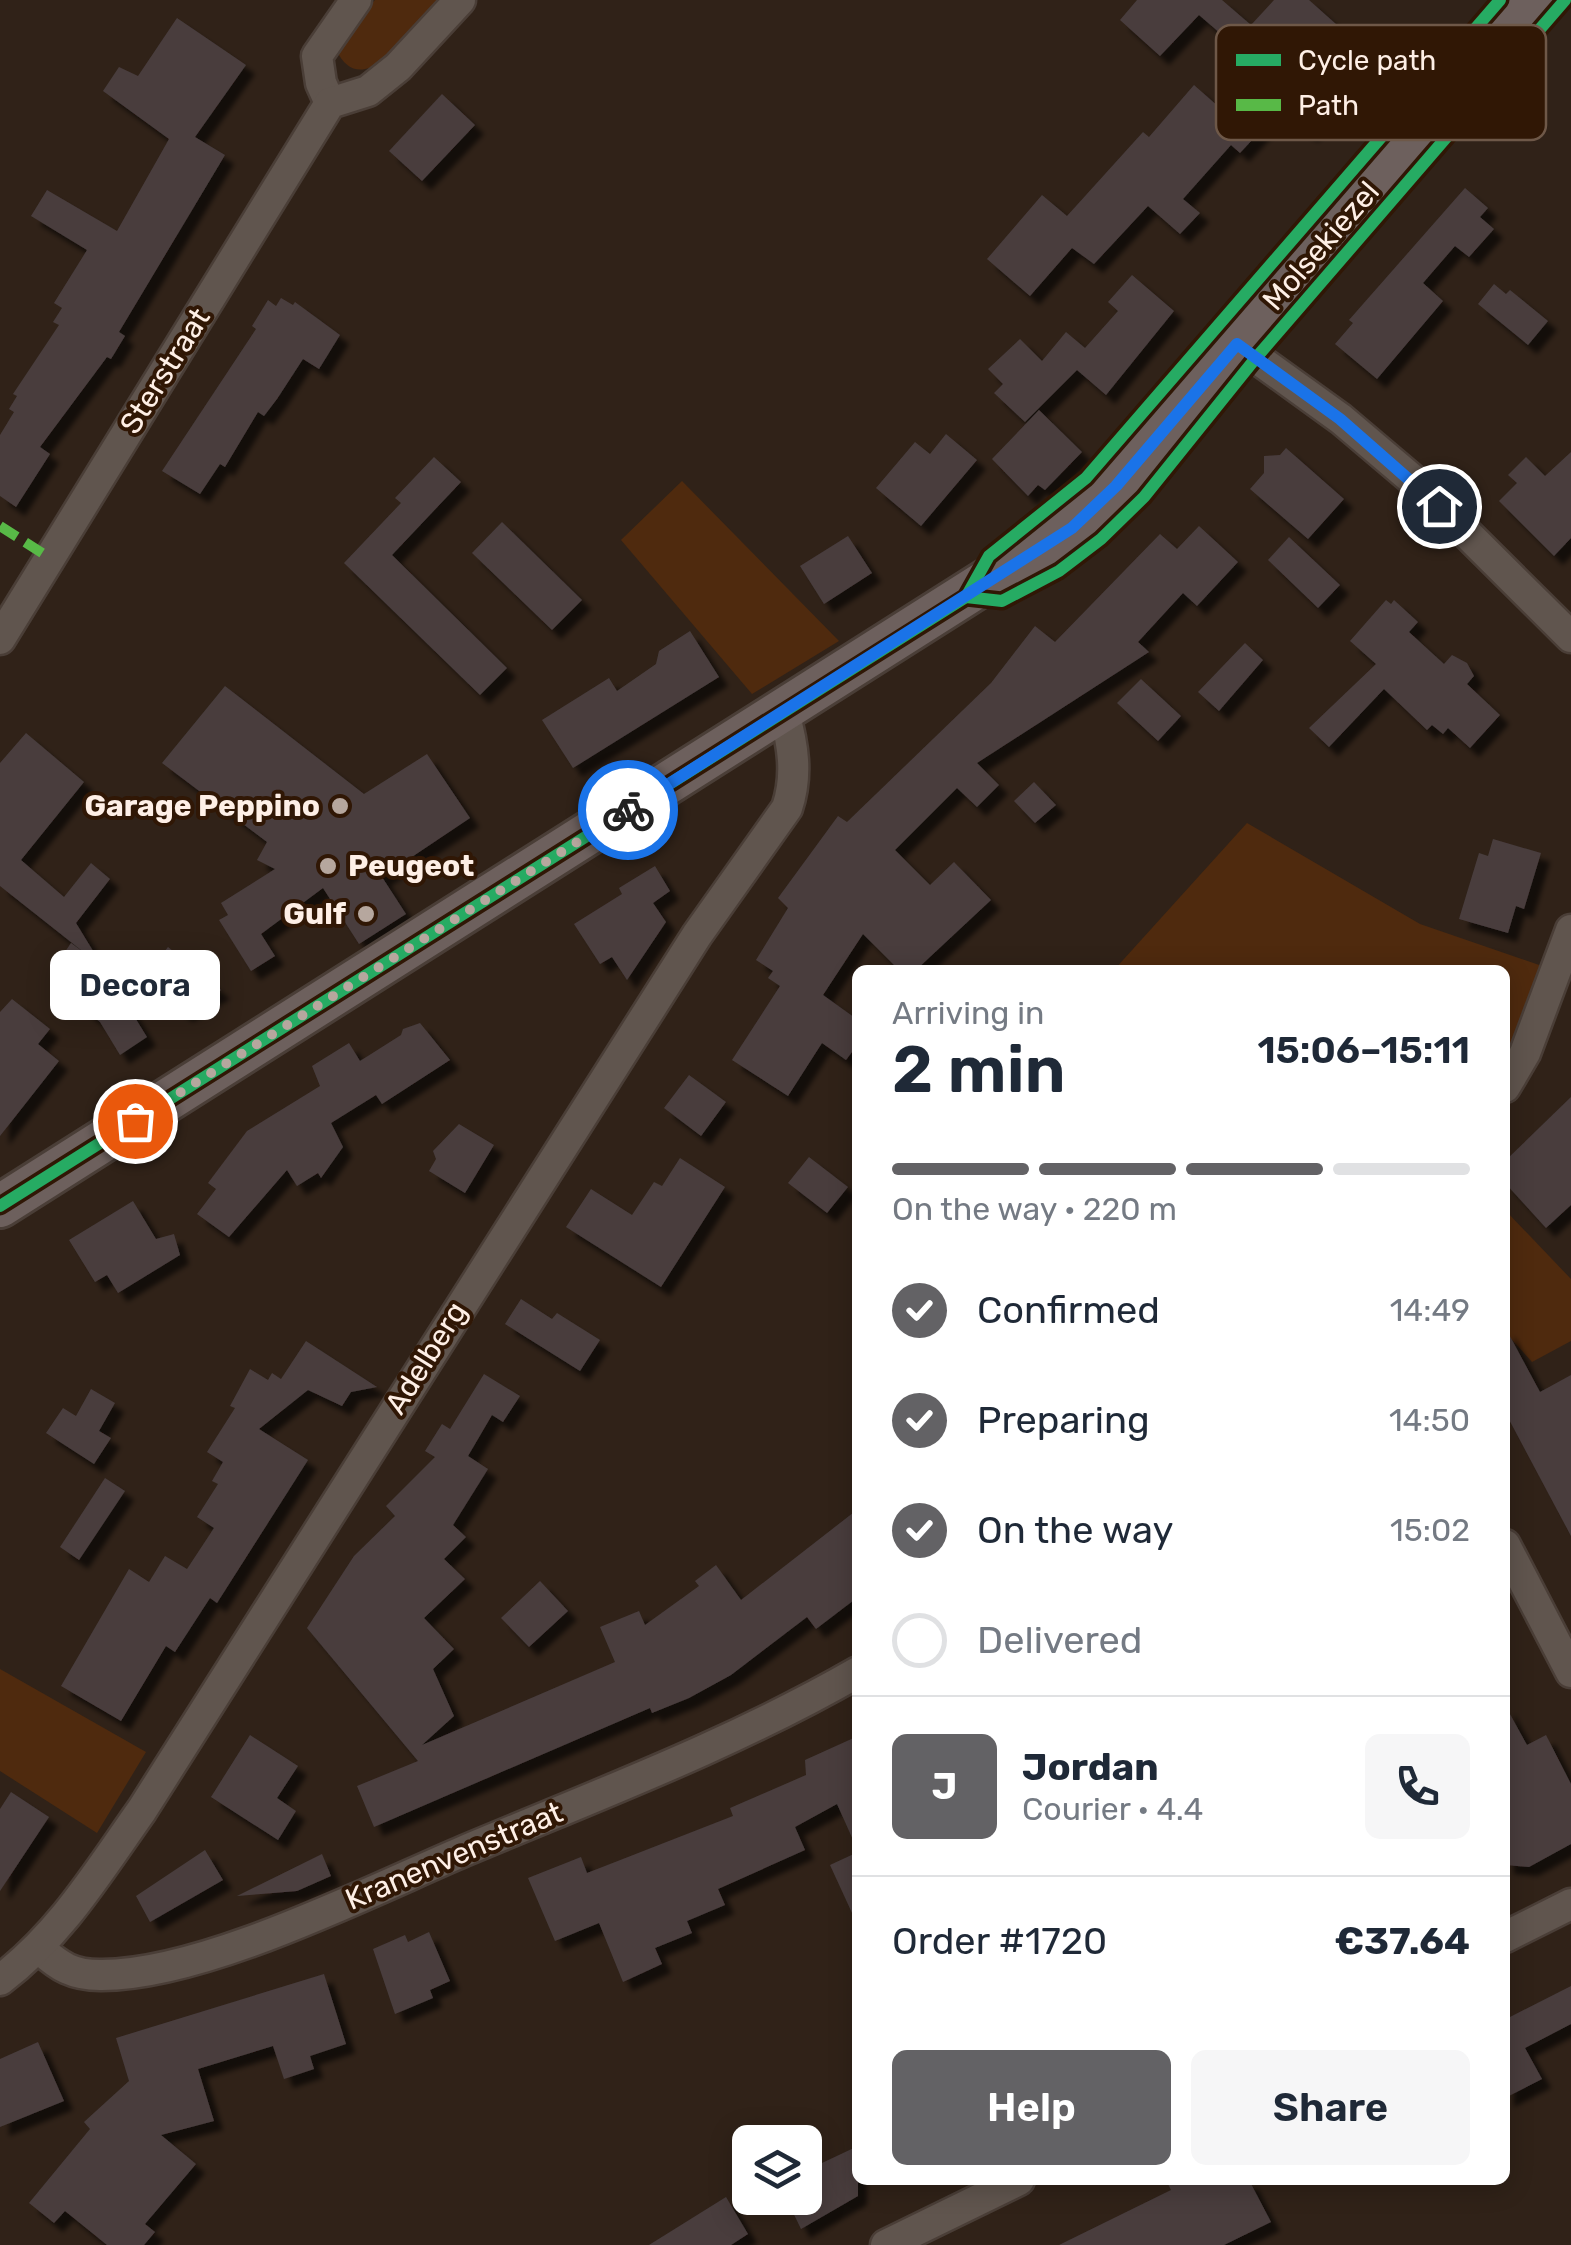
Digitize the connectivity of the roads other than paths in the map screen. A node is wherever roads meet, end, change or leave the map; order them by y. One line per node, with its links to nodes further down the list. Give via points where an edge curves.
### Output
1 (356, 0): 5 (street, via 318,56)
2 (460, 0): 5 (street, via 368,91)
3 (1532, 0): 4 (main road, Molsekiezel)
4 (1511, 25)
5 (330, 103): 9 (street, Sterstraat)
6 (1412, 140): 7 (main road, Molsekiezel)
7 (1237, 344): 8 (street, via 1413,480); 10 (main road, Molsekiezel, via 1072,528)
8 (1571, 636)
9 (0, 639)
10 (784, 712): 13 (main road, Molsekiezel); 19 (street, Adelberg, via 793,758 788,808 696,935 142,1810)
11 (1571, 930): 12 (street)
12 (1510, 1078)
13 (0, 1206)
14 (1510, 1555): 15 (street)
15 (1571, 1672)
16 (852, 1676): 19 (street, Kranenvenstraat, via 719,1743 316,1914 184,1962 79,1974)
17 (1571, 1904): 18 (street)
18 (1510, 1935)
19 (40, 1949): 20 (street, Adelberg)
20 (0, 1980)
21 (1009, 2185): 22 (street)
22 (886, 2245)

